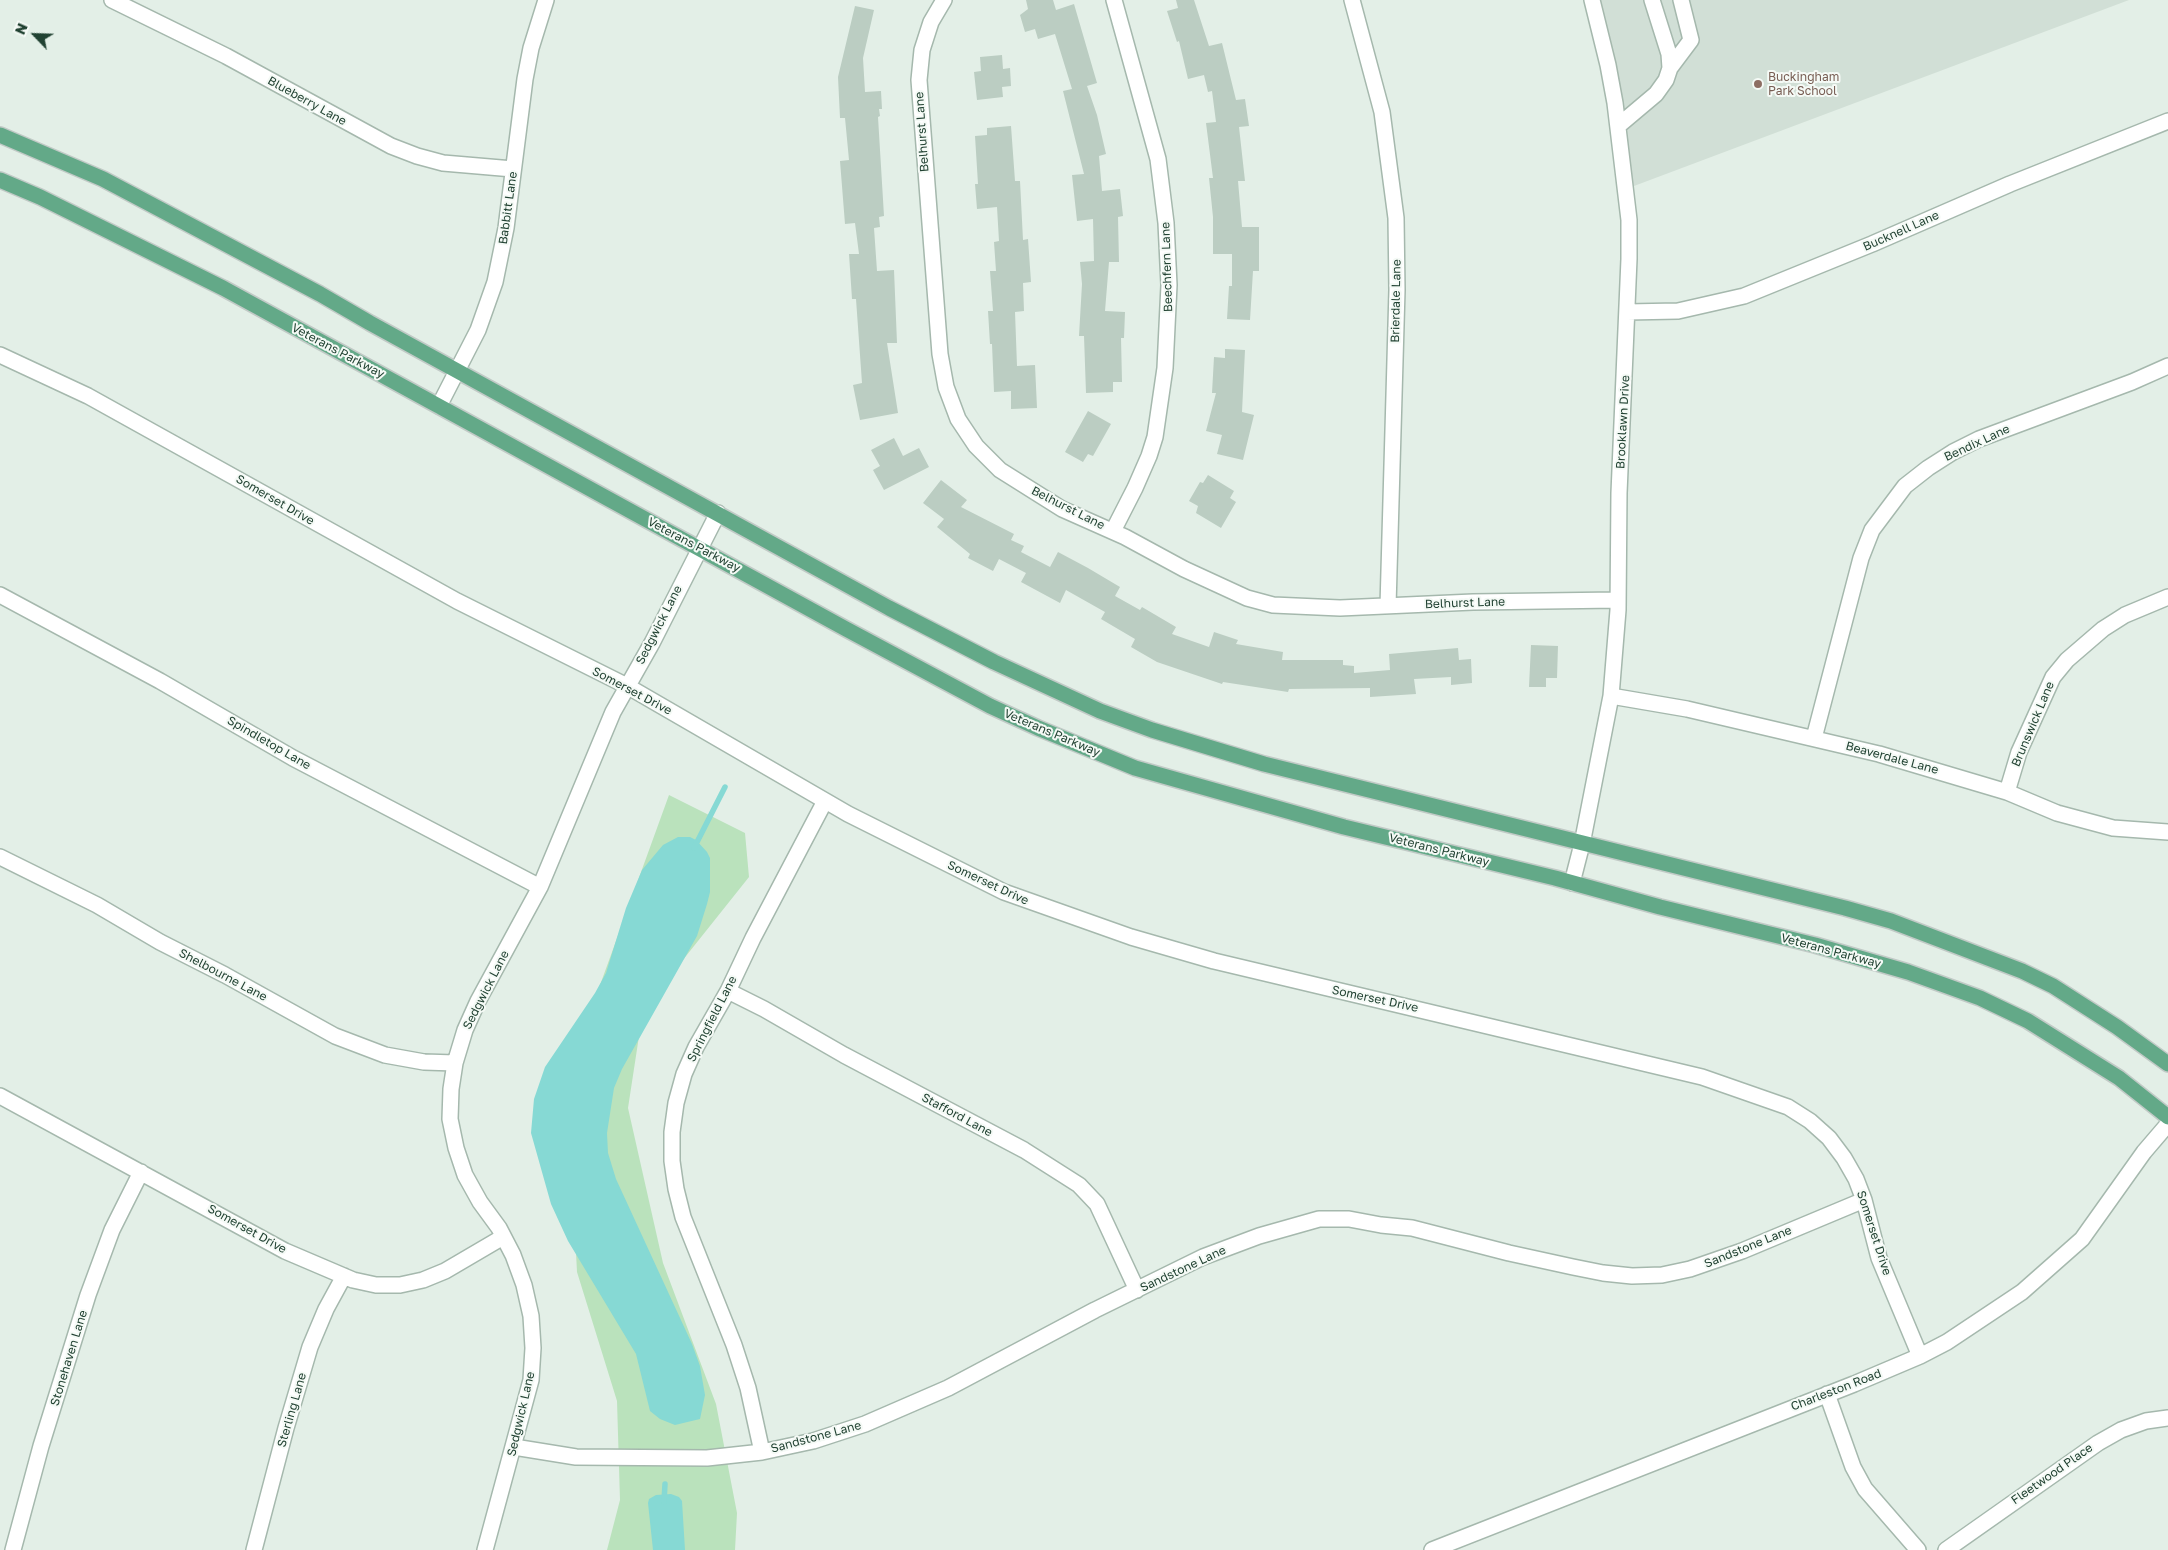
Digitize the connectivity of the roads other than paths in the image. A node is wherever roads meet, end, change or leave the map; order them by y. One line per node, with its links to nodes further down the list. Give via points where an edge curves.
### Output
1 (112, 0): 13 (street, Blueberry Lane, via 226,56 391,146 443,163)
2 (546, 0): 13 (street, Babbitt Lane, via 528,64)
3 (944, 0): 21 (street, Belhurst Lane, via 931,22 922,50 919,80 939,338 946,387 958,419 971,439 1000,470 1062,509)
4 (1114, 0): 21 (street, Beechfern Lane, via 1158,159 1166,223 1169,295 1165,368 1155,437 1136,488)
5 (1352, 0): 26 (street, Brierdale Lane, via 1382,112 1396,218)
6 (1592, 0): 11 (street, Brooklawn Drive, via 1608,65)
7 (1652, 0): 9 (street, via 1669,54)
8 (1681, 0): 9 (street, via 1691,40)
9 (1670, 68): 11 (street, via 1656,94)
10 (2168, 121): 15 (street, Bucknell Lane, via 1744,296 1678,311)
11 (1618, 126): 15 (street, Brooklawn Drive, via 1630,220)
12 (0, 136): 18 (main road, via 103,179)
13 (514, 168): 18 (street, Babbitt Lane, via 495,282 478,330)
14 (0, 180): 19 (main road, Veterans Parkway, via 223,288)
15 (1627, 312): 25 (street, Brooklawn Drive)
16 (0, 354): 27 (street, Somerset Drive, via 88,396 457,601)
17 (2168, 366): 29 (street, Bendix Lane, via 1979,439 1936,462 1905,486 1872,530 1861,558)
18 (458, 371): 19 (street, Babbitt Lane); 20 (main road)
19 (439, 406): 22 (main road, Veterans Parkway)
20 (718, 513): 22 (street, Sedgwick Lane); 33 (main road, via 941,635 1100,711 1264,764)
21 (1113, 531): 26 (street, Belhurst Lane, via 1207,581 1247,598 1273,605)
22 (699, 548): 27 (street, Sedgwick Lane, via 652,643); 35 (main road, Veterans Parkway, via 990,706 1134,768 1344,827)
23 (0, 595): 36 (street, Spindletop Lane, via 160,681 293,758)
24 (2168, 598): 30 (street, Brunswick Lane, via 2110,624 2067,660 2053,677 2019,752)
25 (1618, 600): 26 (street, Belhurst Lane); 28 (street, Brooklawn Drive)
26 (1388, 606)
27 (626, 686): 31 (street, Somerset Drive); 36 (street, Sedgwick Lane, via 590,763)
28 (1611, 696): 29 (street, Beaverdale Lane); 33 (street, Brooklawn Drive)
29 (1814, 738): 30 (street, Beaverdale Lane)
30 (2007, 792): 32 (street, Beaverdale Lane, via 2057,813 2113,828)
31 (825, 801): 37 (street, Springfield Lane); 44 (street, Somerset Drive, via 1004,892 1131,937 1240,968 1694,1075 1760,1096 1788,1107 1829,1138 1844,1158)
32 (2168, 832)
33 (1582, 844): 35 (street, Brooklawn Drive); 39 (main road, via 1845,908 1940,938 2053,986)
34 (0, 857): 38 (street, Shelbourne Lane, via 97,905 335,1036 385,1055 424,1062)
35 (1572, 883): 41 (main road, Veterans Parkway, via 1815,945 1908,972 1980,998 2028,1021 2102,1067)
36 (540, 887): 38 (street, Sedgwick Lane, via 478,1001)
37 (728, 990): 47 (street, Stafford Lane, via 1024,1150 1079,1184 1097,1204); 52 (street, Springfield Lane, via 684,1074 672,1132 672,1161 683,1216 734,1345 748,1388)
38 (455, 1062): 45 (street, Sedgwick Lane, via 450,1119 456,1148 465,1175)
39 (2168, 1064)
40 (0, 1096): 43 (street, Somerset Drive)
41 (2168, 1117)
42 (2168, 1124): 48 (street, Charleston Road, via 2082,1239 2054,1266 1987,1317)
43 (142, 1172): 46 (street, Somerset Drive, via 285,1251); 53 (street, Stonehaven Lane, via 112,1230 88,1295)
44 (1864, 1200): 47 (street, Sandstone Lane, via 1742,1252 1662,1275 1603,1273 1412,1228 1349,1219 1318,1219 1219,1251); 48 (street, Somerset Drive, via 1880,1258)
45 (503, 1237): 46 (street, Somerset Drive, via 423,1280 376,1286); 51 (street, Sedgwick Lane, via 524,1285 531,1316 533,1348 531,1380)
46 (344, 1276): 54 (street, Sterling Lane, via 310,1347)
47 (1137, 1290): 52 (street, Sandstone Lane, via 893,1413 839,1433)
48 (1920, 1356): 49 (street, Charleston Road)
49 (1827, 1394): 56 (street, Charleston Road); 57 (street, via 1853,1467 1865,1489)
50 (2168, 1418): 58 (street, Fleetwood Place, via 2146,1421 2098,1443)
51 (514, 1447): 52 (street, Sandstone Lane, via 576,1458 603,1459 707,1458); 55 (street, Sedgwick Lane)
52 (762, 1452)
53 (13, 1550)
54 (254, 1550)
55 (485, 1550)
56 (1432, 1550)
57 (1918, 1550)
58 (1946, 1550)

